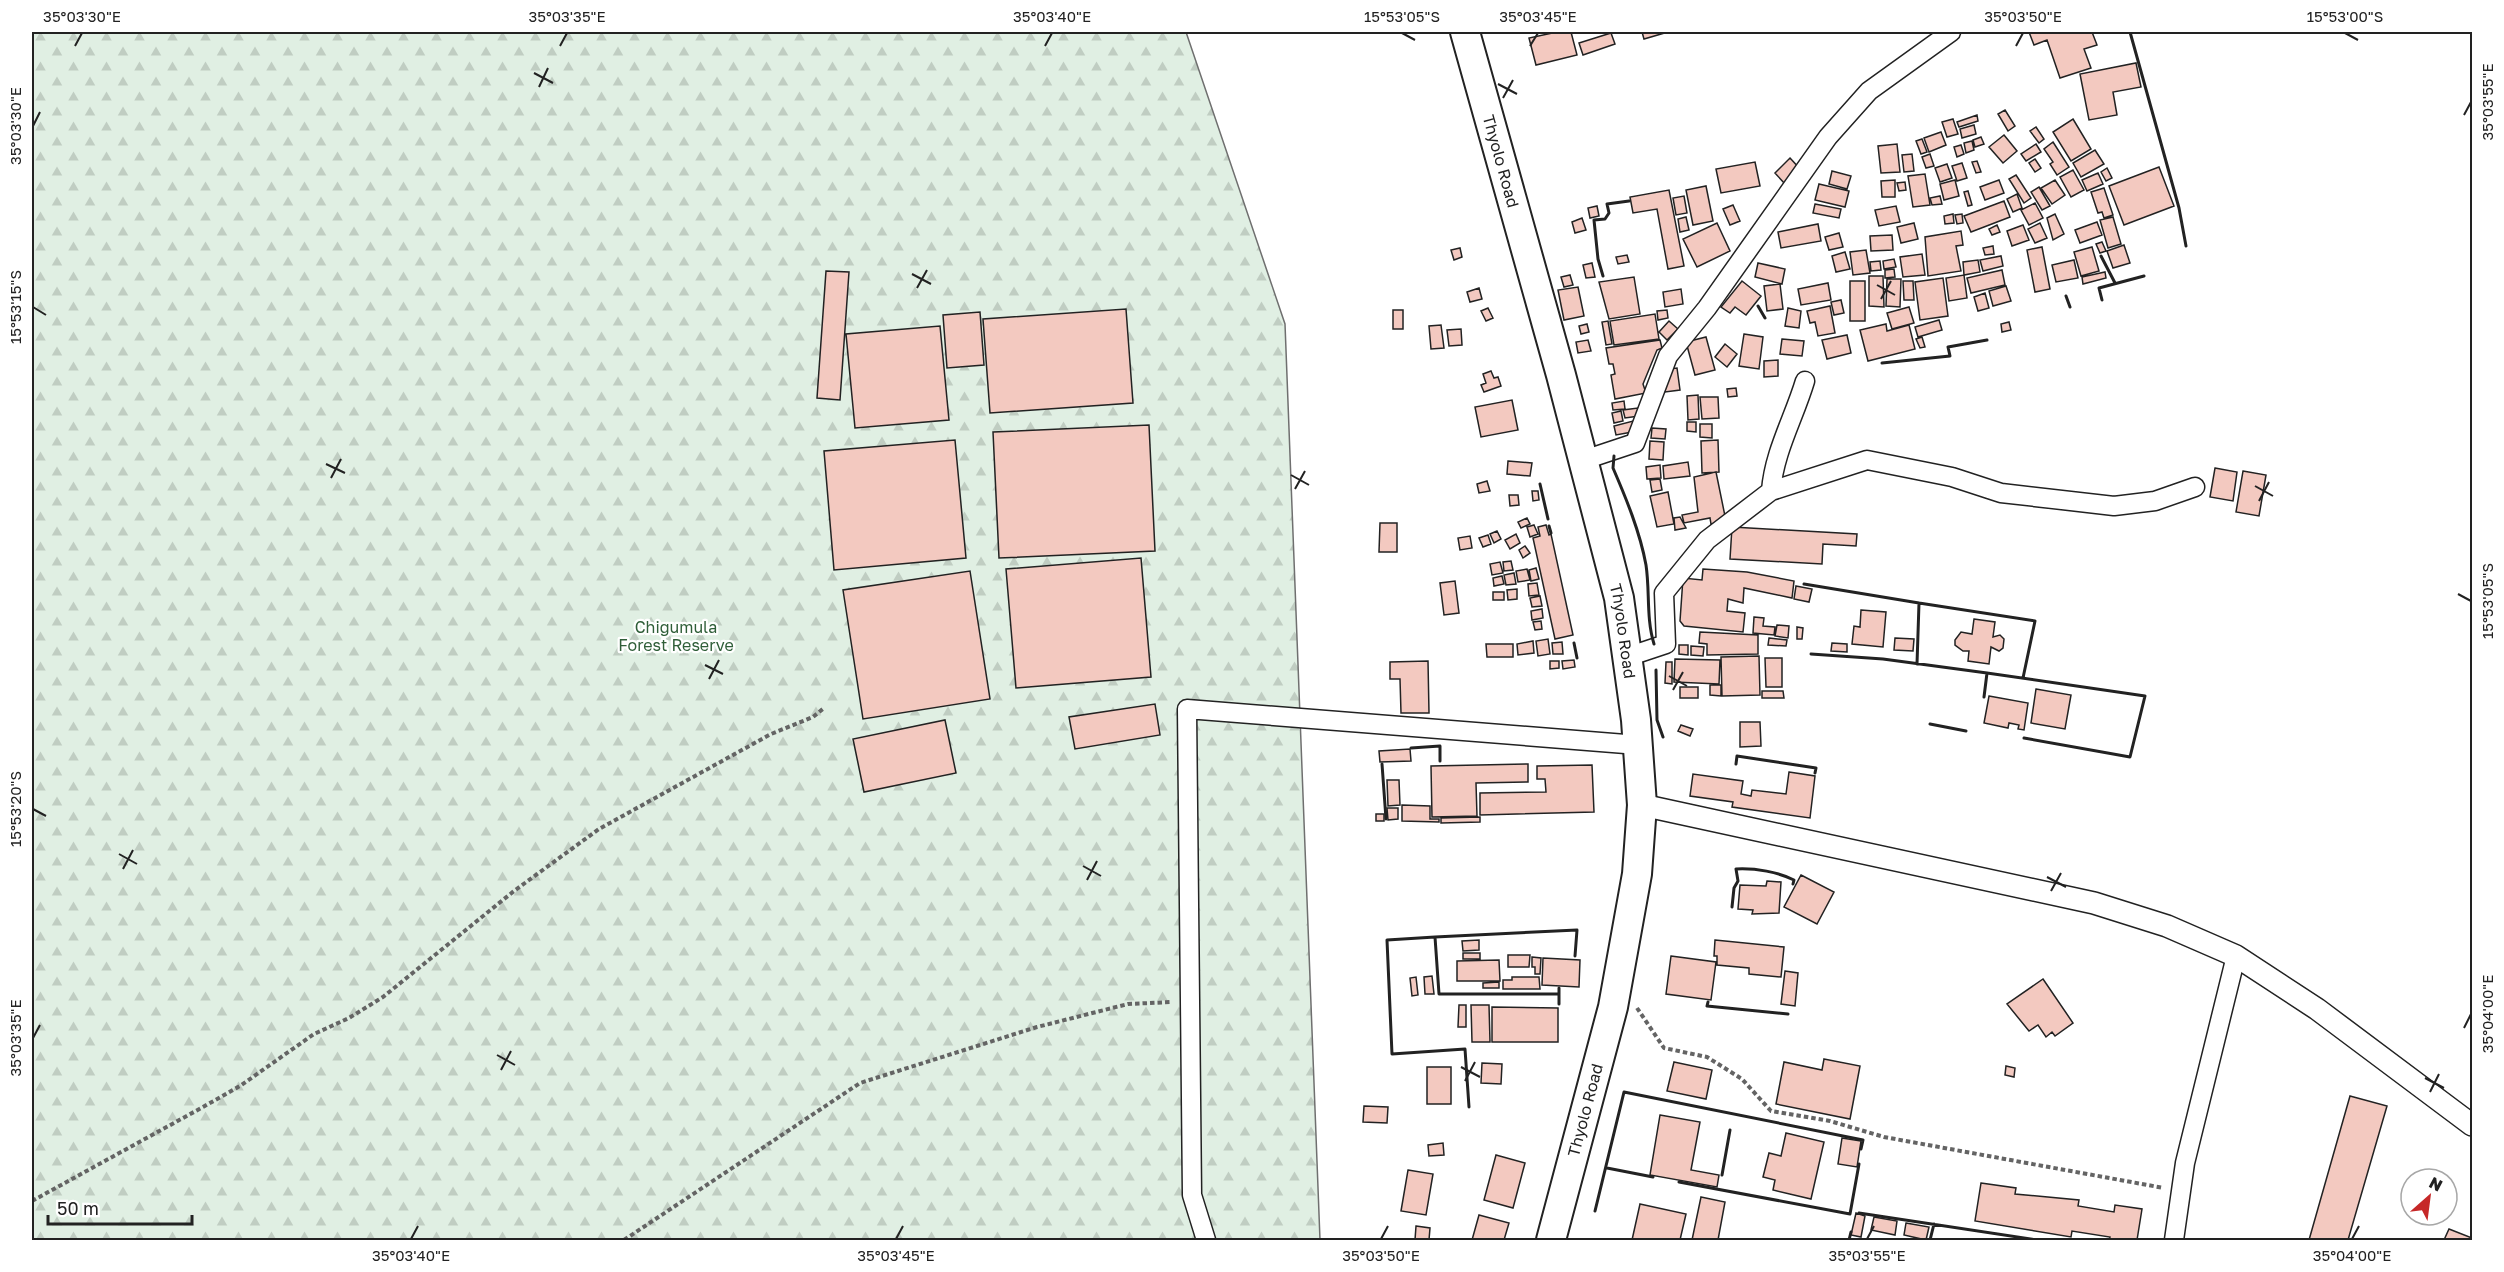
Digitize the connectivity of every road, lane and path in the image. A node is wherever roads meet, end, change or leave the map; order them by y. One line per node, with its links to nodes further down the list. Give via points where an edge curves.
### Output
1 (1465, 32): 4 (highway, Thyolo Road)
2 (1951, 32): 4 (street, via 1869,92 1828,137 1707,308 1668,356 1635,443)
3 (1805, 381): 6 (street, via 1780,446)
4 (1584, 460): 7 (highway, Thyolo Road, via 1619,598)
5 (2195, 487): 6 (street, via 2155,501 2114,506 2001,493 1952,477 1867,459)
6 (1771, 491): 7 (street, via 1707,540 1664,593 1666,644)
7 (1627, 657): 9 (highway, Thyolo Road)
8 (824, 708): 16 (path, via 598,829 383,997 314,1034 240,1086)
9 (1638, 745): 10 (highway, Thyolo Road); 13 (street, via 1187,709)
10 (1642, 805): 11 (street, via 2094,903 2167,926); 12 (highway, Thyolo Road, via 1637,874)
11 (2236, 956): 14 (street, via 2317,1010); 15 (street)
12 (1617, 985): 15 (path, via 1646,1018 1664,1048 1707,1057 1742,1078 1771,1111 1830,1121 1884,1137); 19 (highway, Thyolo Road)
13 (1191, 1002): 17 (path, via 1128,1004 1037,1027 860,1083); 18 (street, via 1192,1195)
14 (2472, 1125)
15 (2180, 1190): 20 (street)
16 (32, 1202)
17 (624, 1240)
18 (1206, 1240)
19 (1551, 1240)
20 (2174, 1240)

